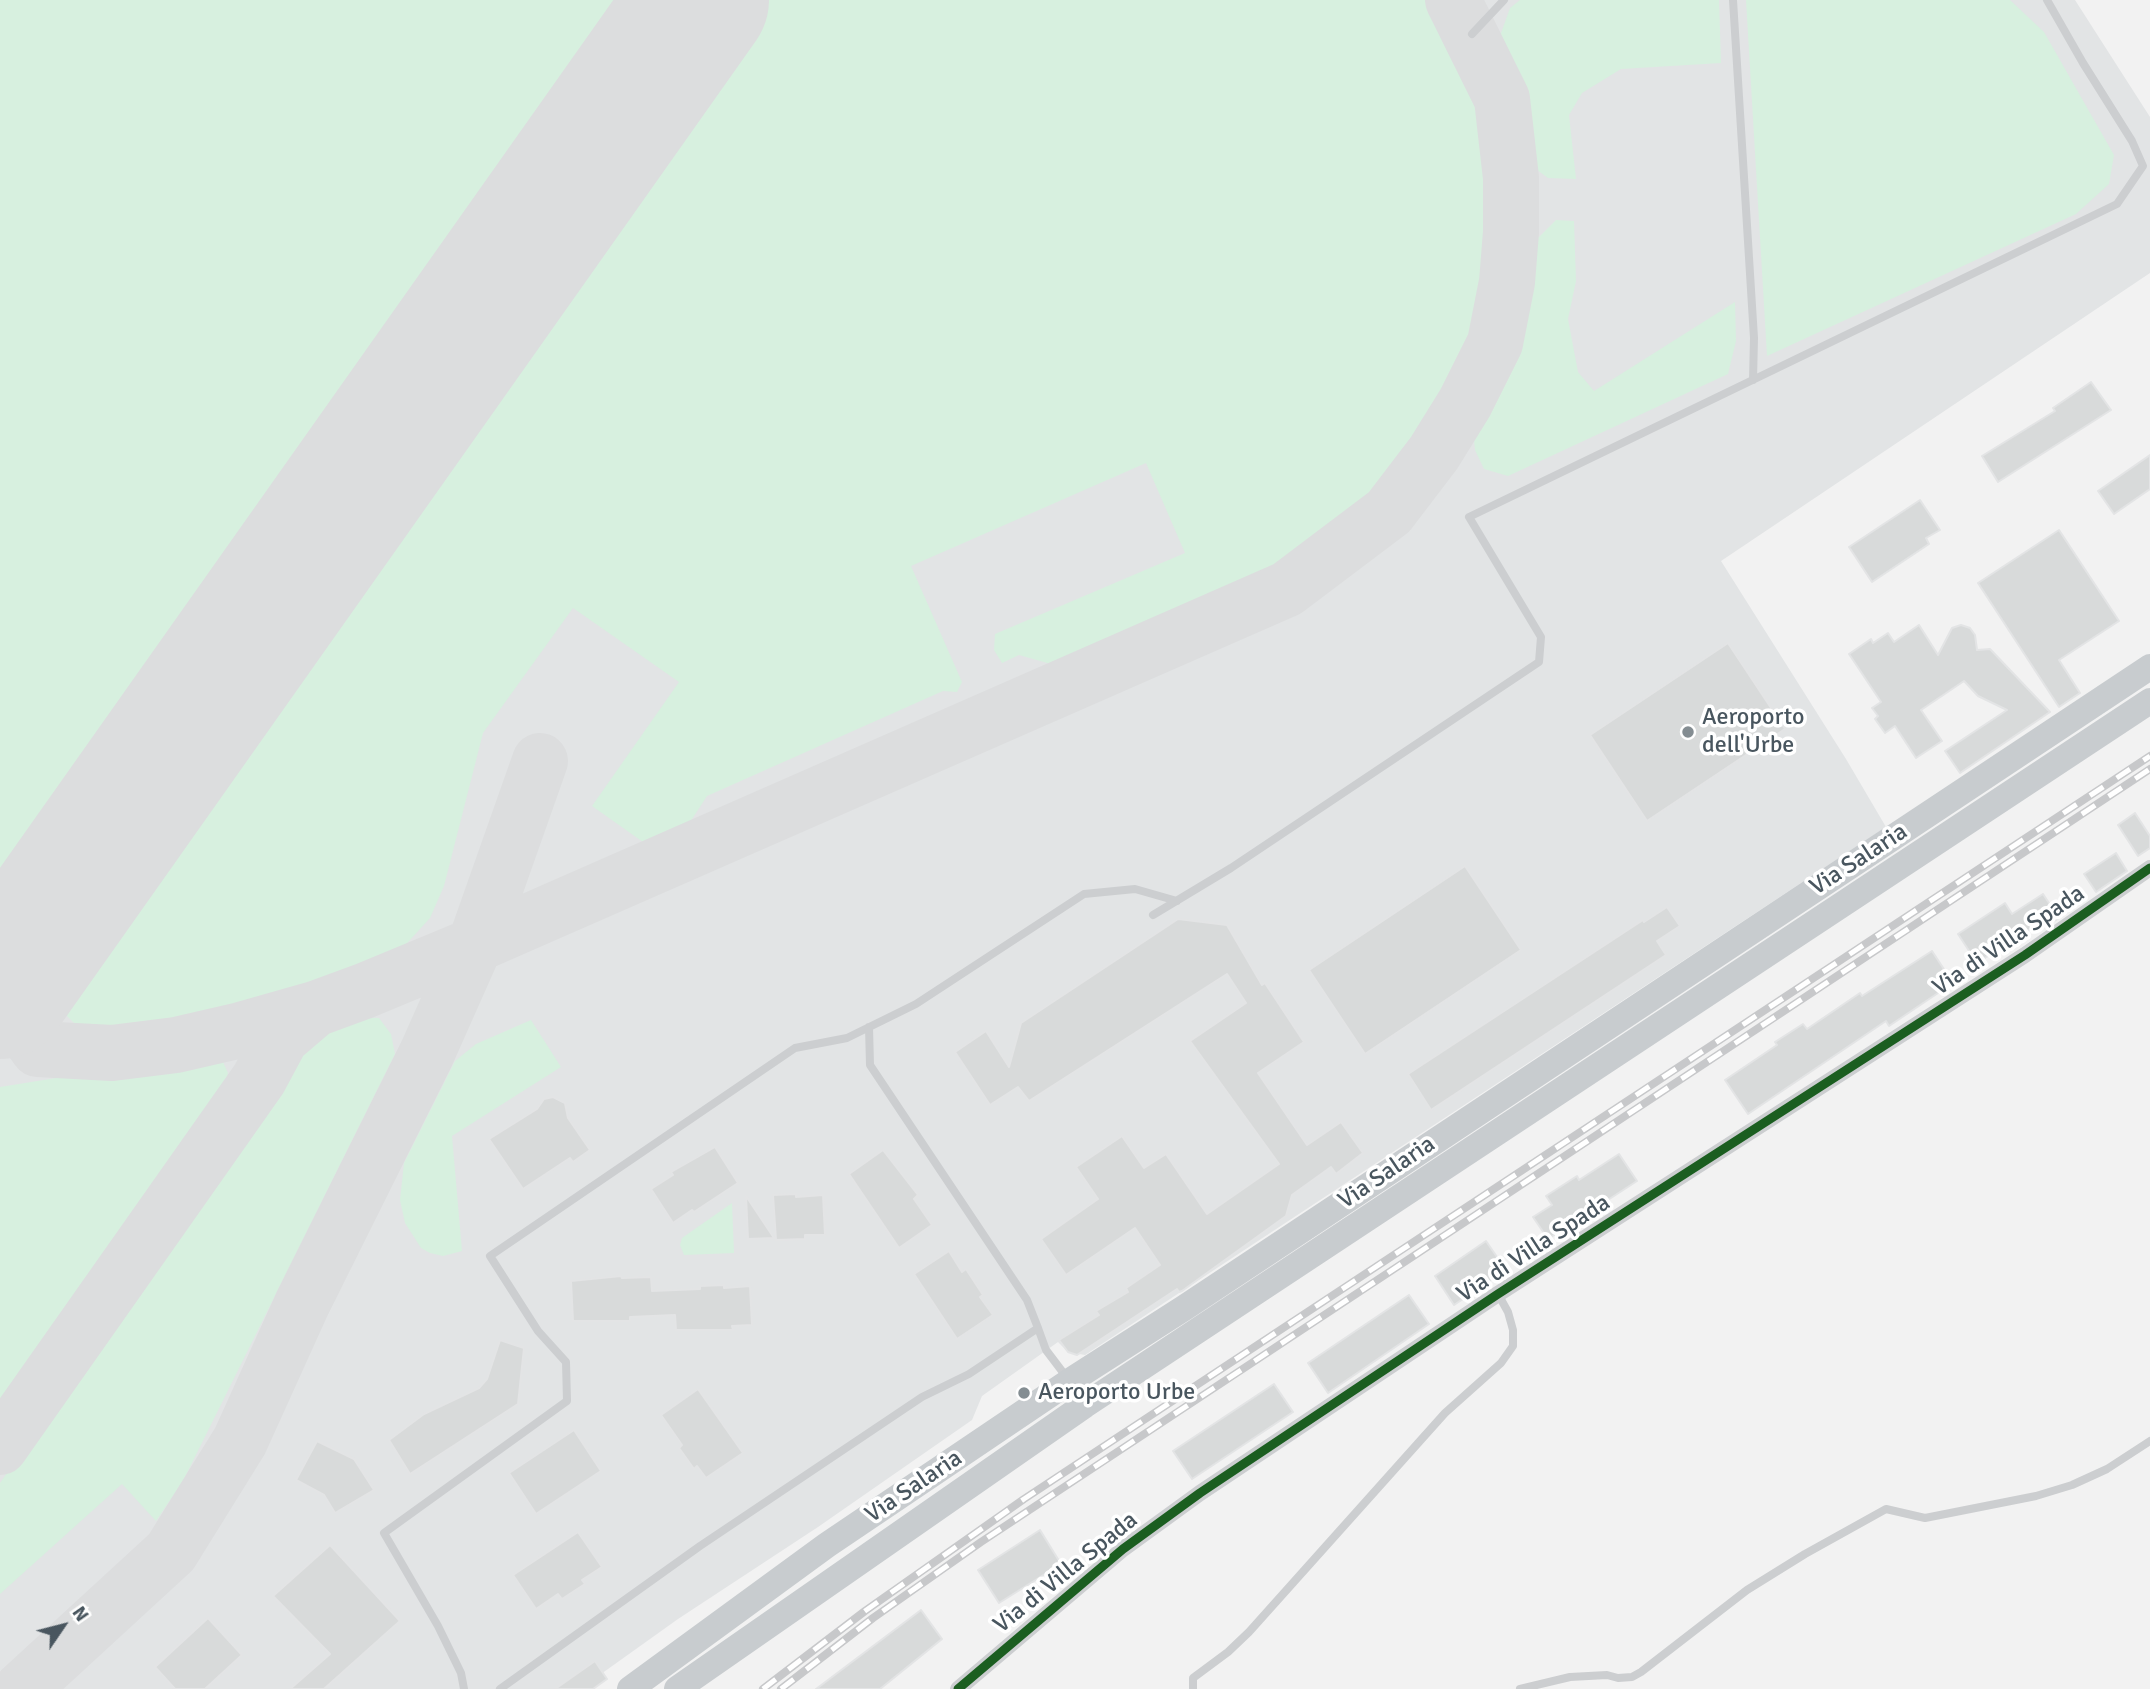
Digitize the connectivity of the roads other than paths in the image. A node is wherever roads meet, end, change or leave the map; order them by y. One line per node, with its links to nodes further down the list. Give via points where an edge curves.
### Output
1 (1504, 0): 4 (lane)
2 (1733, 0): 5 (lane)
3 (2048, 0): 5 (lane, via 2143,166 2118,204)
4 (1472, 34)
5 (1753, 380): 9 (lane, via 1469,517 1541,637 1539,662)
6 (2150, 667): 14 (main road, Via Salaria)
7 (2150, 701): 15 (main road, Via Salaria)
8 (2150, 868): 12 (street, Via di Villa Spada, via 2025,955)
9 (1177, 901): 10 (lane); 11 (lane, via 1135,889 1084,894 916,1004)
10 (1153, 915)
11 (869, 1027): 13 (lane, via 870,1065 1027,1300); 17 (lane, via 847,1038 795,1048 490,1256 538,1331 566,1362 567,1401 384,1533 438,1626)
12 (1498, 1294): 21 (street, Via di Villa Spada, via 1123,1549); 22 (lane, via 1513,1330 1513,1346 1502,1363 1445,1413 1249,1632 1192,1678)
13 (1038, 1328): 14 (lane, via 1046,1350); 18 (lane, via 969,1374 922,1397 711,1538)
14 (1070, 1381): 15 (street); 19 (main road, Via Salaria, via 827,1545)
15 (1085, 1405): 20 (main road, Via Salaria)
16 (2150, 1441): 23 (lane, via 2107,1469 2036,1496 1925,1518 1886,1509 1747,1590 1632,1677 1570,1677)
17 (464, 1689)
18 (500, 1689)
19 (630, 1689)
20 (677, 1689)
21 (958, 1689)
22 (1193, 1689)
23 (1520, 1689)

